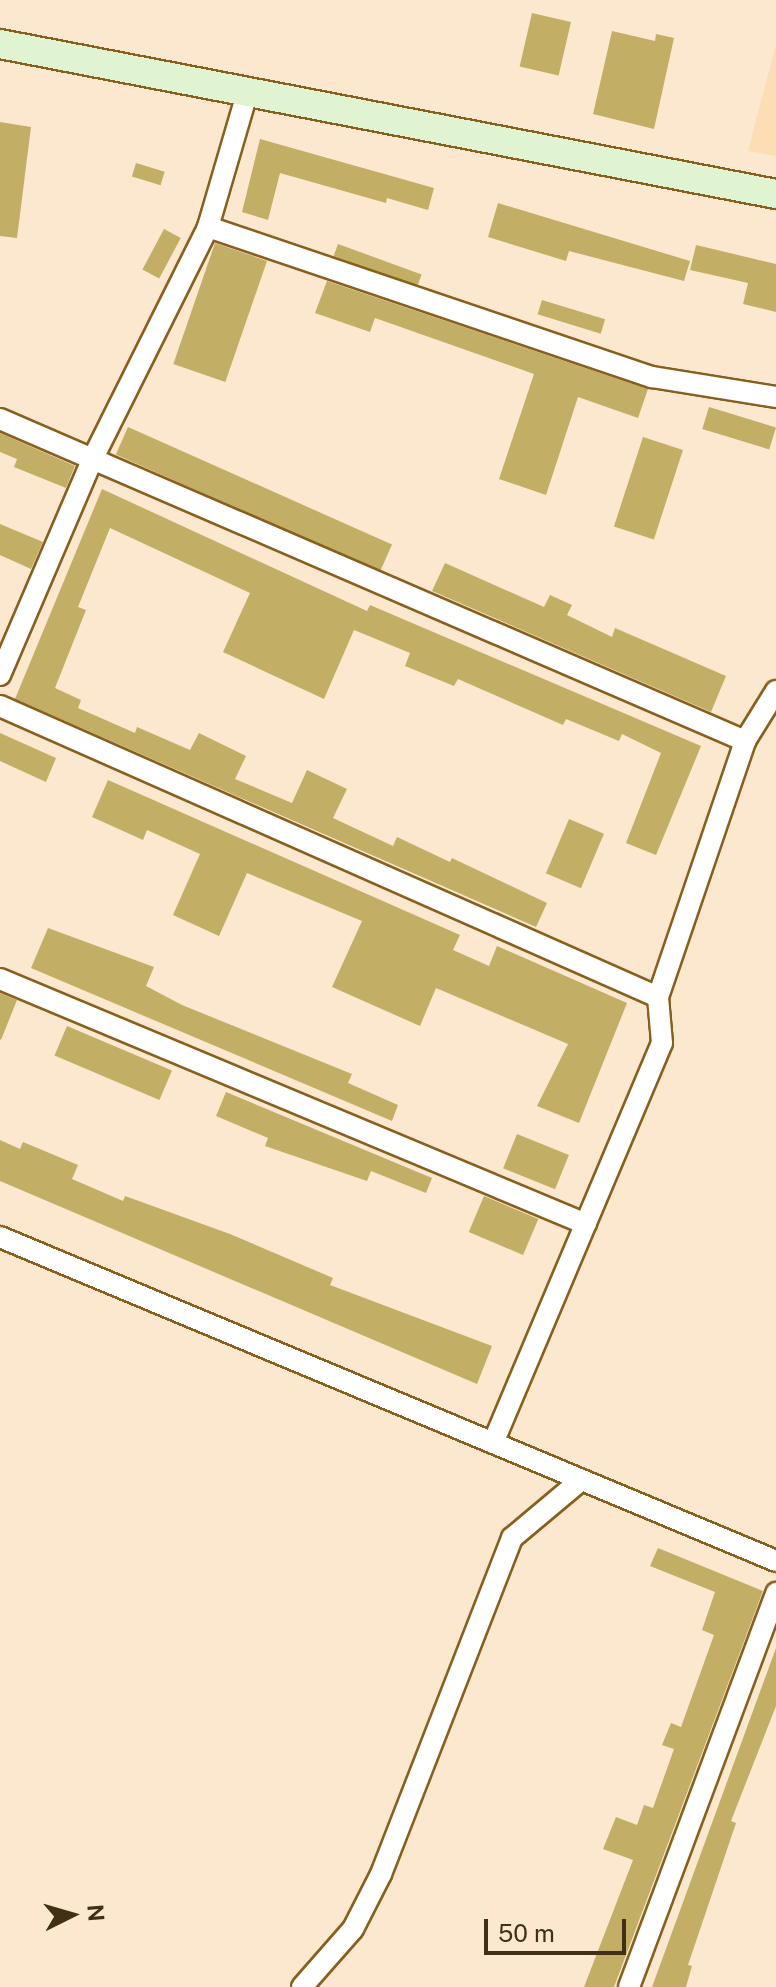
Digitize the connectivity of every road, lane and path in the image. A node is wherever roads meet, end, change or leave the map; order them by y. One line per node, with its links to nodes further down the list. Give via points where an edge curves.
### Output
1 (0, 44): 2 (main road)
2 (247, 94): 3 (main road); 4 (street)
3 (776, 194)
4 (208, 227): 5 (street, via 652,377); 7 (street)
5 (776, 397)
6 (0, 419): 7 (street)
7 (92, 460): 8 (street); 11 (street)
8 (0, 675)
9 (776, 691): 11 (street)
10 (0, 706): 13 (street)
11 (745, 741): 13 (street)
12 (0, 979): 14 (street)
13 (658, 997): 14 (street, via 662,1043)
14 (586, 1224): 16 (street)
15 (0, 1237): 16 (street)
16 (493, 1443): 17 (street)
17 (581, 1480): 18 (street); 20 (street, via 512,1538 381,1874 353,1929)
18 (776, 1561)
19 (776, 1593): 21 (street)
20 (302, 1987)
21 (629, 1987)

